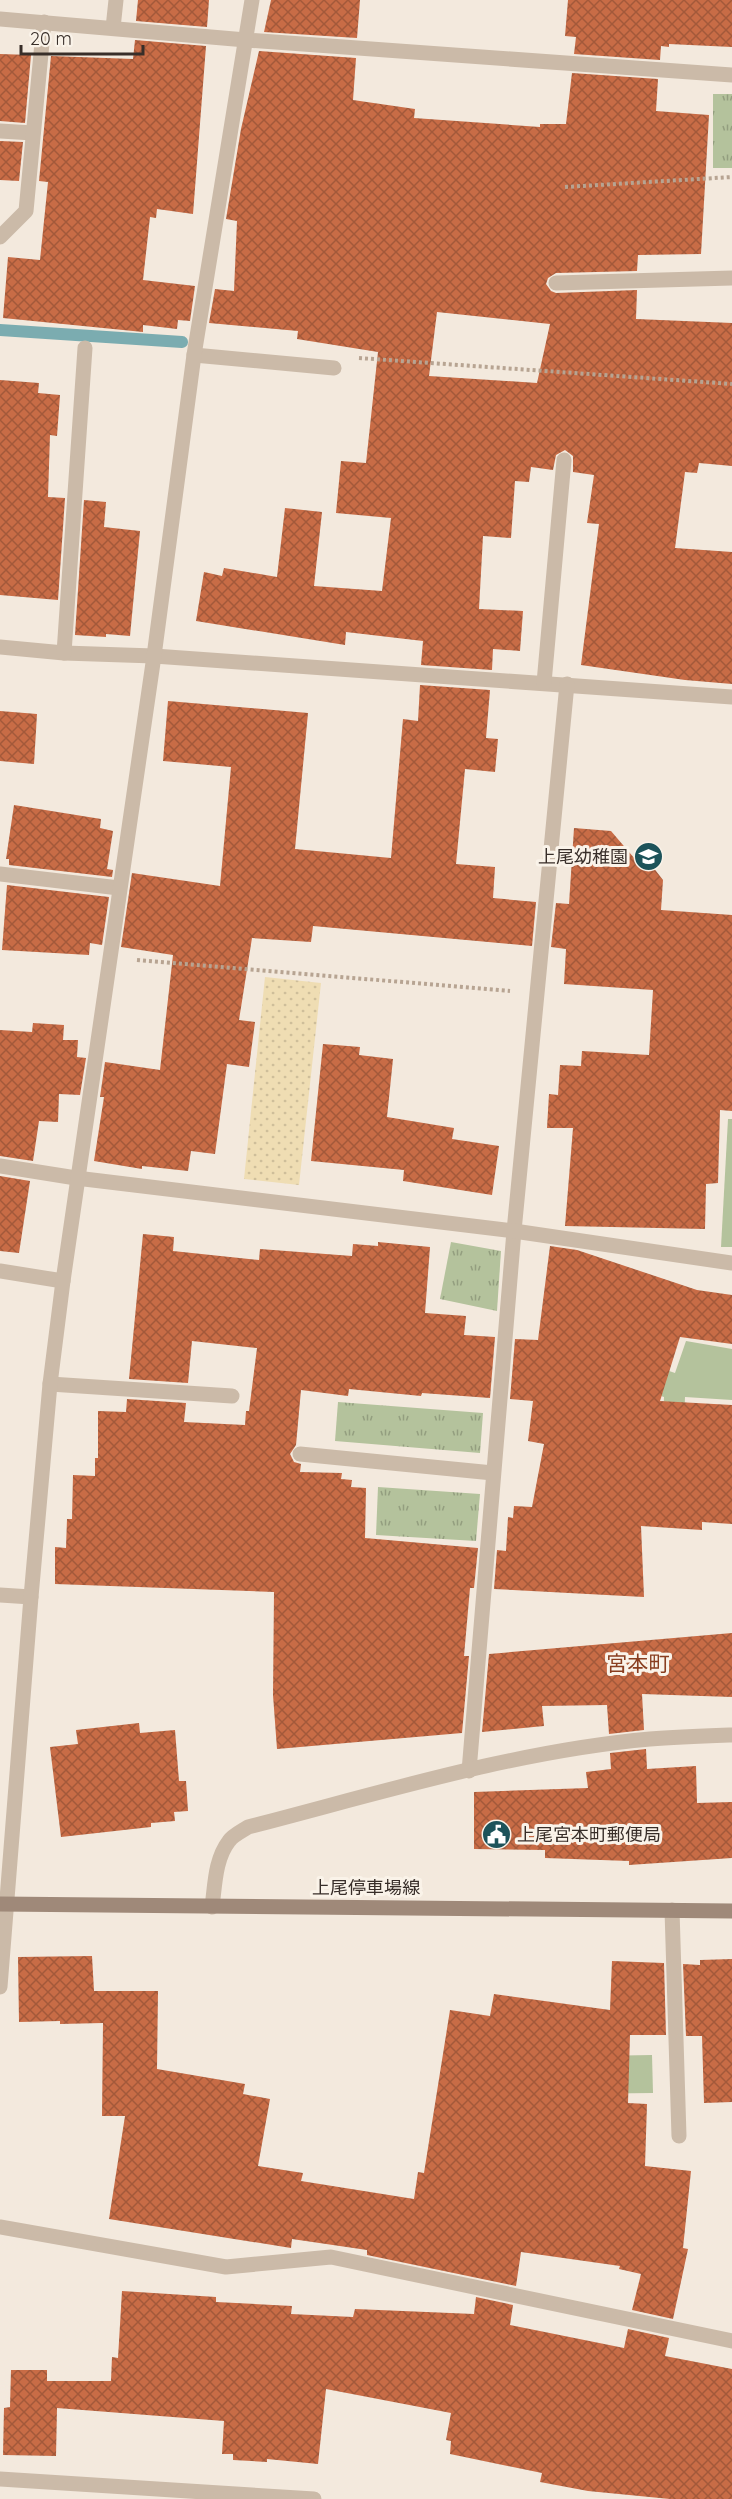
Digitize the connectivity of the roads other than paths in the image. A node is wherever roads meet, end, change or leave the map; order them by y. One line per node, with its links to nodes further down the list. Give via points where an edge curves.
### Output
1 (116, 0): 5 (street)
2 (252, 0): 6 (street)
3 (0, 19): 4 (street)
4 (44, 22): 5 (street); 9 (street)
5 (113, 28): 6 (street)
6 (246, 40): 7 (street); 14 (street)
7 (732, 75)
8 (0, 131): 9 (street)
9 (33, 133): 10 (street, via 26,211)
10 (0, 237)
11 (732, 279): 12 (street)
12 (556, 283)
13 (85, 348): 18 (street)
14 (194, 355): 15 (street); 19 (street)
15 (333, 368)
16 (564, 460): 20 (street)
17 (0, 647): 18 (street)
18 (64, 653): 19 (street)
19 (154, 656): 20 (street); 24 (street)
20 (544, 683): 21 (street)
21 (567, 684): 22 (street); 27 (street)
22 (732, 697)
23 (0, 874): 24 (street)
24 (119, 888): 26 (street)
25 (0, 1166): 26 (street)
26 (76, 1178): 27 (street); 30 (street)
27 (514, 1231): 28 (street); 34 (street)
28 (732, 1263)
29 (0, 1271): 30 (street)
30 (63, 1281): 31 (street)
31 (50, 1384): 32 (street); 36 (street)
32 (232, 1396)
33 (300, 1454): 34 (street)
34 (493, 1473): 38 (street)
35 (0, 1595): 36 (street)
36 (31, 1598): 39 (street)
37 (732, 1735): 38 (street, via 649,1739)
38 (469, 1771): 40 (street, via 249,1827 230,1839 222,1854)
39 (3, 1904): 40 (main road, 上尾停車場線); 43 (street)
40 (212, 1907): 41 (main road, 上尾停車場線)
41 (672, 1910): 42 (main road, 上尾停車場線); 44 (street)
42 (732, 1911)
43 (0, 1987)
44 (679, 2136)
45 (0, 2227): 46 (street, via 226,2267 331,2257)
46 (732, 2341)
47 (0, 2480): 48 (street)
48 (314, 2499)

